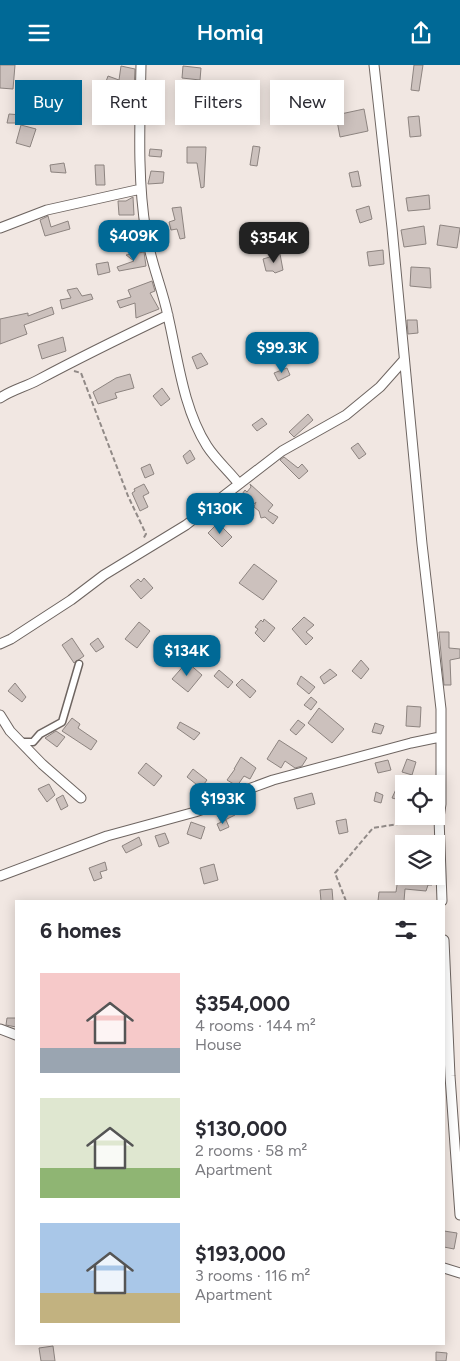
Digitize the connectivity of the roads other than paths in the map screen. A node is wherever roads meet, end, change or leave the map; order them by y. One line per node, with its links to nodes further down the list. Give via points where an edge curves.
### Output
1 (141, 65): 3 (street)
2 (374, 65): 6 (street)
3 (141, 189): 4 (street, via 47,210); 5 (street, via 150,257)
4 (0, 228)
5 (168, 315): 7 (street); 8 (street, via 180,372 197,428 208,447)
6 (404, 360): 8 (street, via 380,387 346,415 282,451); 12 (street, via 441,709)
7 (0, 398)
8 (239, 484): 9 (street, via 186,525)
9 (0, 644)
10 (79, 664): 13 (street, via 62,721 33,742)
11 (0, 715): 13 (street)
12 (440, 737): 15 (street, via 273,780 215,805 100,839); 16 (street)
13 (22, 742): 14 (street)
14 (81, 798)
15 (0, 876)
16 (442, 900)
17 (445, 963): 20 (street)
18 (0, 1029): 19 (street)
19 (15, 1035)
20 (460, 1215)
21 (445, 1268): 22 (street)
22 (460, 1273)

